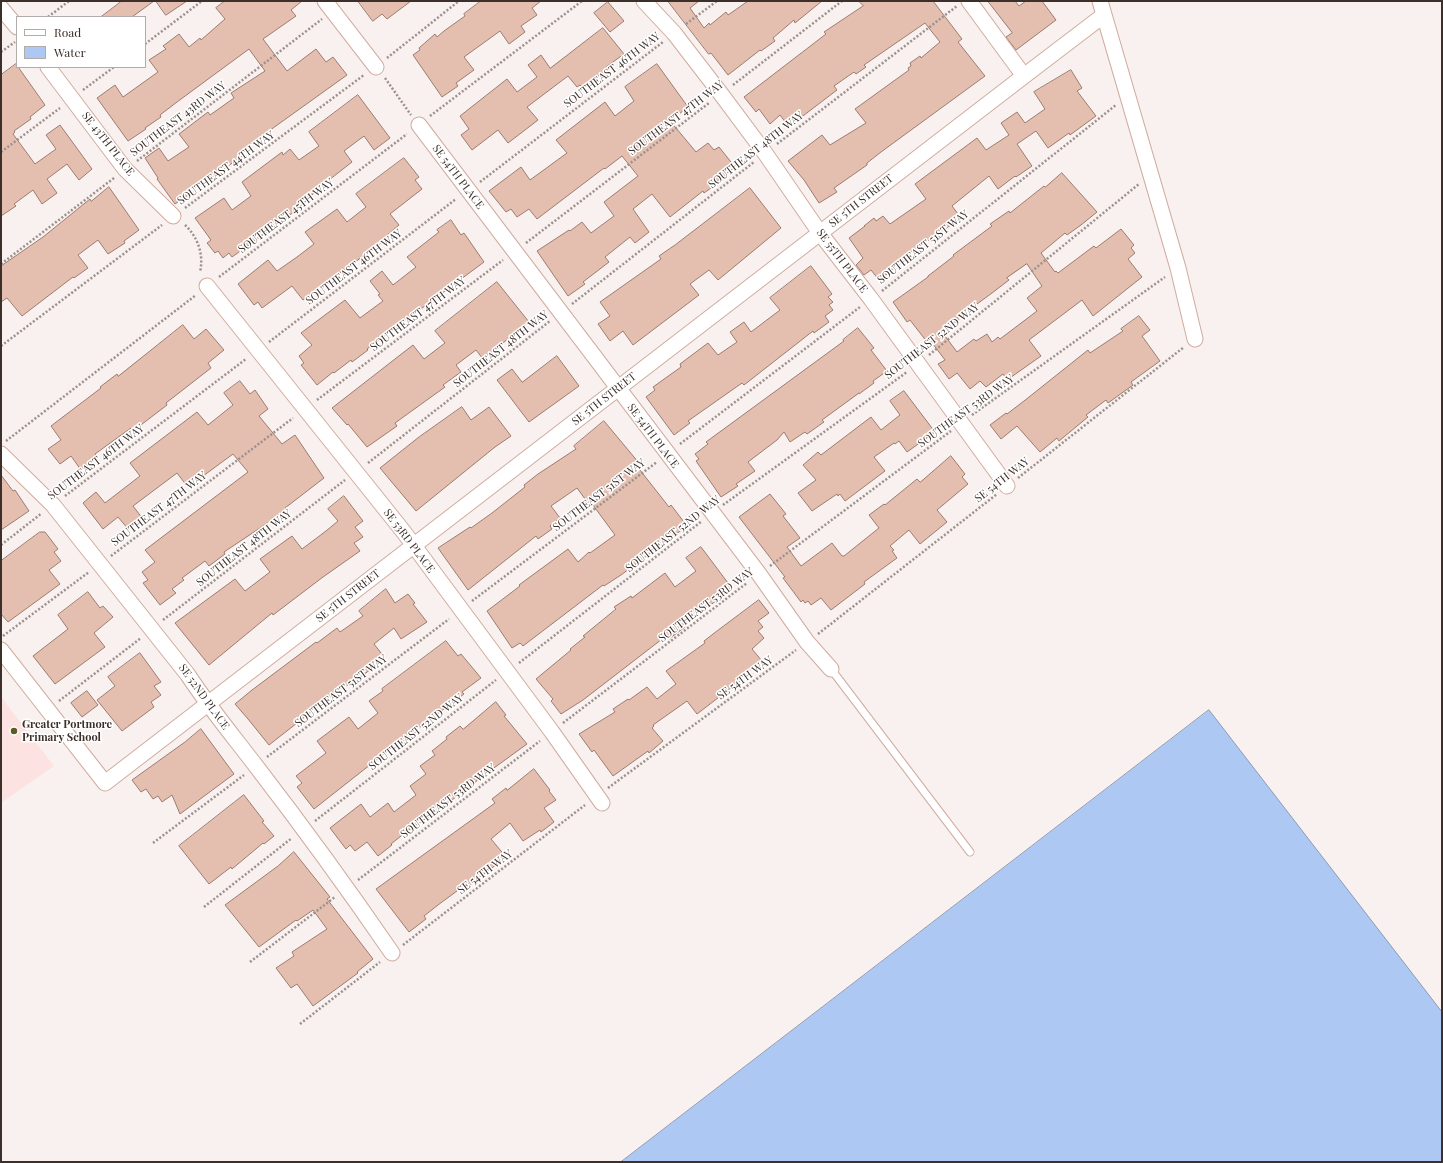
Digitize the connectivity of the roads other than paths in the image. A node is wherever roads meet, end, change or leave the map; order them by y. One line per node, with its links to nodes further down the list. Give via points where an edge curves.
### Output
1 (644, 1): 12 (street, SE 55TH PLACE, via 674,34 721,94)
2 (969, 1): 9 (street)
3 (329, 6): 7 (street)
4 (1, 8): 6 (street)
5 (1102, 8): 9 (street, SE 5TH STREET); 14 (street, via 1178,268)
6 (16, 26)
7 (376, 67)
8 (49, 68): 11 (street, SE 43TH PLACE, via 125,169)
9 (1024, 76): 12 (street, SE 5TH STREET)
10 (419, 125): 15 (street, SE 54TH PLACE)
11 (173, 216)
12 (820, 233): 15 (street, SE 5TH STREET); 17 (street, SE 55TH PLACE)
13 (207, 286): 18 (street, SE 53RD PLACE)
14 (1195, 338)
15 (617, 389): 18 (street, SE 5TH STREET); 20 (street, SE 54TH PLACE)
16 (1, 454): 21 (street, SE 52ND PLACE, via 53,505 188,675)
17 (1007, 486)
18 (413, 546): 21 (street, SE 5TH STREET); 22 (street, SE 53RD PLACE, via 552,732)
19 (1, 650): 21 (street, SE 5TH STREET, via 105,783)
20 (831, 669): 23 (lane)
21 (208, 704): 24 (street, SE 52ND PLACE, via 348,888)
22 (599, 800)
23 (970, 852)
24 (392, 954)

